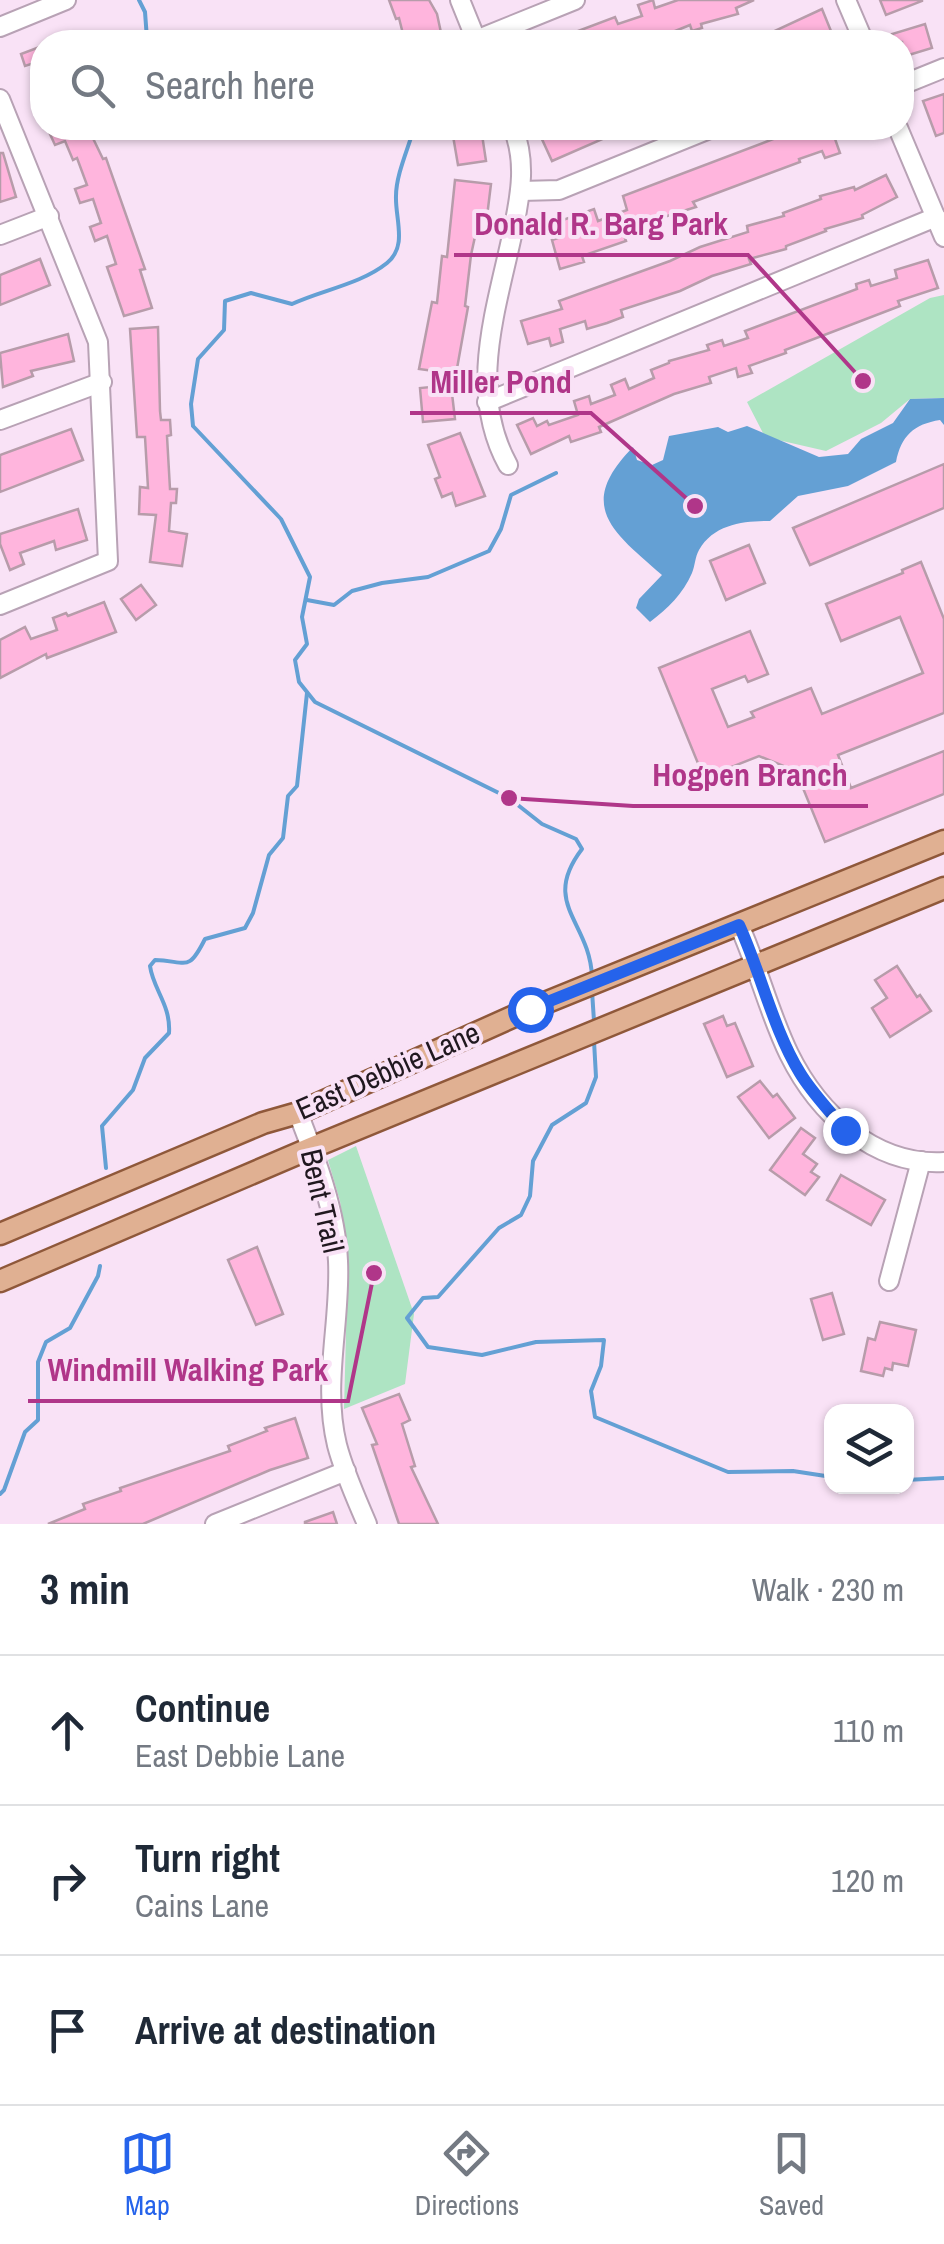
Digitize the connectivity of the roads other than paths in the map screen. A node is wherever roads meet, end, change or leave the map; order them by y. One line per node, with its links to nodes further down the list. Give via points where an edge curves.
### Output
1 (460, 0): 6 (street)
2 (575, 0): 7 (street)
3 (846, 0): 8 (street)
4 (64, 1): 5 (street)
5 (0, 27)
6 (472, 30)
7 (503, 30)
8 (859, 30)
9 (944, 68): 10 (street)
10 (914, 80)
11 (0, 99): 16 (street)
12 (518, 140): 15 (street)
13 (682, 140): 15 (street, via 558,190)
14 (903, 140): 17 (street)
15 (522, 190): 21 (street, via 485,372)
16 (49, 216): 18 (street); 20 (street, via 98,342)
17 (936, 218): 19 (street); 21 (street)
18 (0, 236)
19 (944, 238)
20 (102, 382): 22 (street); 24 (street, via 108,561)
21 (487, 402): 23 (street)
22 (0, 420)
23 (508, 465)
24 (0, 605)
25 (944, 841): 27 (main road, East Debbie Lane)
26 (944, 888): 28 (main road, East Debbie Lane)
27 (739, 925): 28 (street); 29 (main road, East Debbie Lane)
28 (758, 967): 30 (main road, East Debbie Lane); 31 (street, via 788,1051 845,1130)
29 (298, 1113): 30 (street, Bent Trail); 33 (main road, East Debbie Lane)
30 (312, 1148): 34 (main road, East Debbie Lane); 36 (street, Bent Trail, via 338,1260 332,1404)
31 (921, 1161): 32 (street); 35 (street)
32 (944, 1162)
33 (0, 1234)
34 (0, 1281)
35 (889, 1281)
36 (346, 1471): 37 (street); 38 (street, Bent Trail)
37 (215, 1524)
38 (368, 1524)

